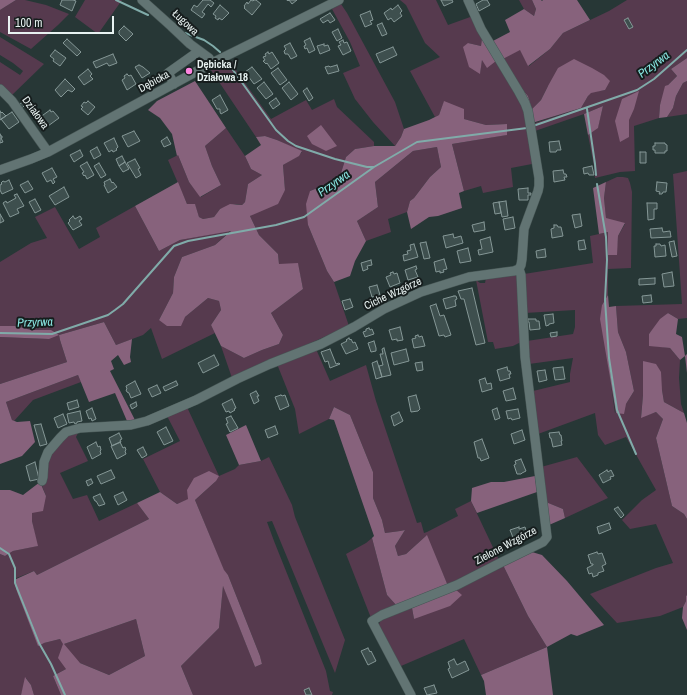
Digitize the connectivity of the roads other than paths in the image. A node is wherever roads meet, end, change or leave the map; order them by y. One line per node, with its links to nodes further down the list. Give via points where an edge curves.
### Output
1 (142, 0): 4 (street, Ługowa)
2 (468, 0): 10 (street, via 488,42 520,92 528,111 539,186 524,230)
3 (336, 1): 5 (street, Dębicka)
4 (199, 51): 5 (street, Ługowa, via 209,58); 6 (street, via 168,73)
5 (212, 64): 6 (street, Dębicka)
6 (174, 84): 8 (street, Dębicka)
7 (0, 89): 8 (street, Działowa)
8 (48, 152): 9 (street, Dębicka)
9 (0, 170)
10 (519, 269): 11 (street, Ciche Wzgórze, via 469,277 416,295 384,309 321,344 270,364 147,421 70,431 48,452); 12 (street, Zielone Wzgórze, via 525,356 547,537 543,542 457,585 372,621)
11 (42, 481)
12 (411, 695)

